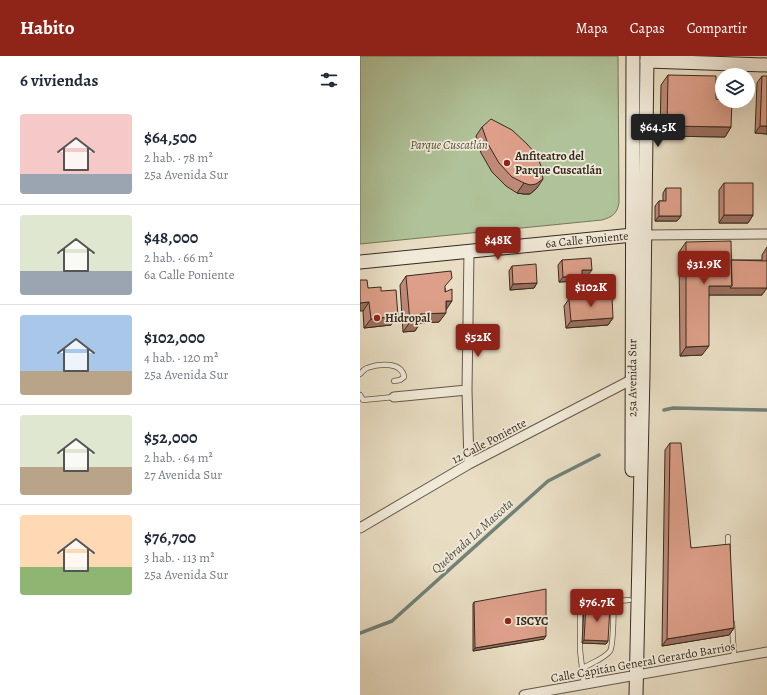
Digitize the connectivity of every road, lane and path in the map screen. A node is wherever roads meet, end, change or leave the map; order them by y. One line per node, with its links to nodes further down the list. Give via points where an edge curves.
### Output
1 (633, 58): 5 (street, 25a Avenida Sur)
2 (647, 59): 3 (street); 5 (street, 25a Avenida Sur)
3 (767, 65)
4 (767, 234): 5 (street, 6a Calle Poniente)
5 (638, 235): 6 (street, 6a Calle Poniente); 9 (street, 25a Avenida Sur); 24 (street, 25a Avenida Sur, via 643,374)
6 (469, 252): 7 (street, 6a Calle Poniente); 11 (street)
7 (360, 262)
8 (360, 374): 10 (lane, via 366,368 393,366 400,368 404,377)
9 (632, 380): 14 (street, 12 Calle Poniente); 18 (street, 25a Avenida Sur)
10 (394, 381)
11 (467, 390): 13 (street); 14 (street)
12 (360, 395): 13 (lane, via 363,400)
13 (394, 397)
14 (469, 464): 15 (street, 12 Calle Poniente)
15 (360, 528)
16 (728, 537): 17 (lane)
17 (729, 552)
18 (629, 600): 19 (lane); 24 (street, 25a Avenida Sur)
19 (614, 601): 23 (lane, via 610,651); 23 (lane, via 586,604 580,608 580,650)
20 (732, 620): 22 (lane)
21 (767, 652): 22 (street, Calle Capitán General Gerardo Barrios)
22 (734, 657): 24 (street, Calle Capitán General Gerardo Barrios)
23 (583, 668): 25 (lane)
24 (631, 675): 25 (street, Calle Capitán General Gerardo Barrios); 27 (street, 25a Avenida Sur); 28 (street, 25a Avenida Sur)
25 (584, 685): 26 (street, Calle Capitán General Gerardo Barrios)
26 (524, 695)
27 (627, 695)
28 (636, 695)

